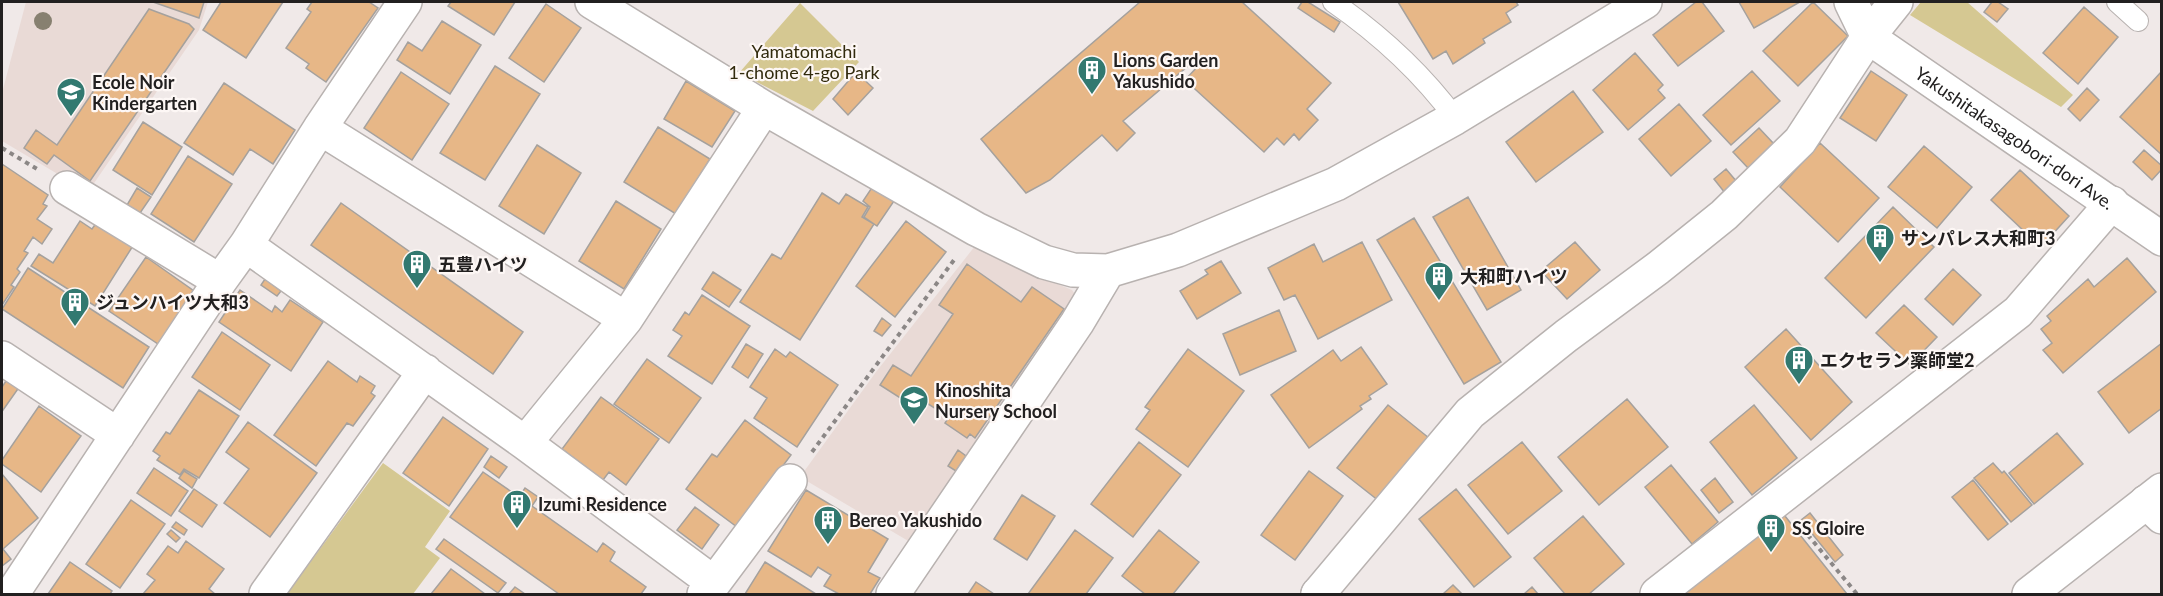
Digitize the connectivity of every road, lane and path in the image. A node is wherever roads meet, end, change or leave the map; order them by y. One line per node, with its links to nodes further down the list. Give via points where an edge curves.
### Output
1 (405, 2): 12 (street)
2 (592, 2): 10 (street)
3 (1333, 2): 11 (lane, via 1404,60)
4 (1645, 2): 11 (street)
5 (1851, 2): 9 (street)
6 (1896, 2): 9 (street)
7 (2117, 2): 8 (lane)
8 (2138, 21)
9 (1868, 37): 14 (street, Yakushitakasagobori-dori Ave.); 32 (street, via 1800,141 1724,214 1470,413)
10 (764, 108): 15 (street); 20 (street)
11 (1455, 118): 18 (street, via 1336,184 1178,250)
12 (320, 128): 17 (street); 20 (street)
13 (67, 188): 19 (street)
14 (2112, 203): 16 (street, Yakushitakasagobori-dori Ave.); 26 (street, via 2018,312)
15 (976, 229): 18 (street, via 1044,262 1073,270); 25 (path)
16 (2162, 239)
17 (246, 245): 19 (street); 22 (street)
18 (1108, 271): 31 (street, via 1077,323)
19 (220, 281): 23 (street)
20 (626, 319): 24 (street)
21 (2, 358): 23 (street)
22 (425, 371): 24 (street); 30 (street)
23 (118, 435): 29 (street)
24 (525, 443): 28 (street)
25 (790, 481): 28 (street)
26 (1779, 499): 33 (street); 34 (path)
27 (2156, 503): 35 (street)
28 (709, 589)
29 (12, 594)
30 (266, 594)
31 (893, 594)
32 (1318, 594)
33 (1657, 594)
34 (1857, 594)
35 (2028, 594)

